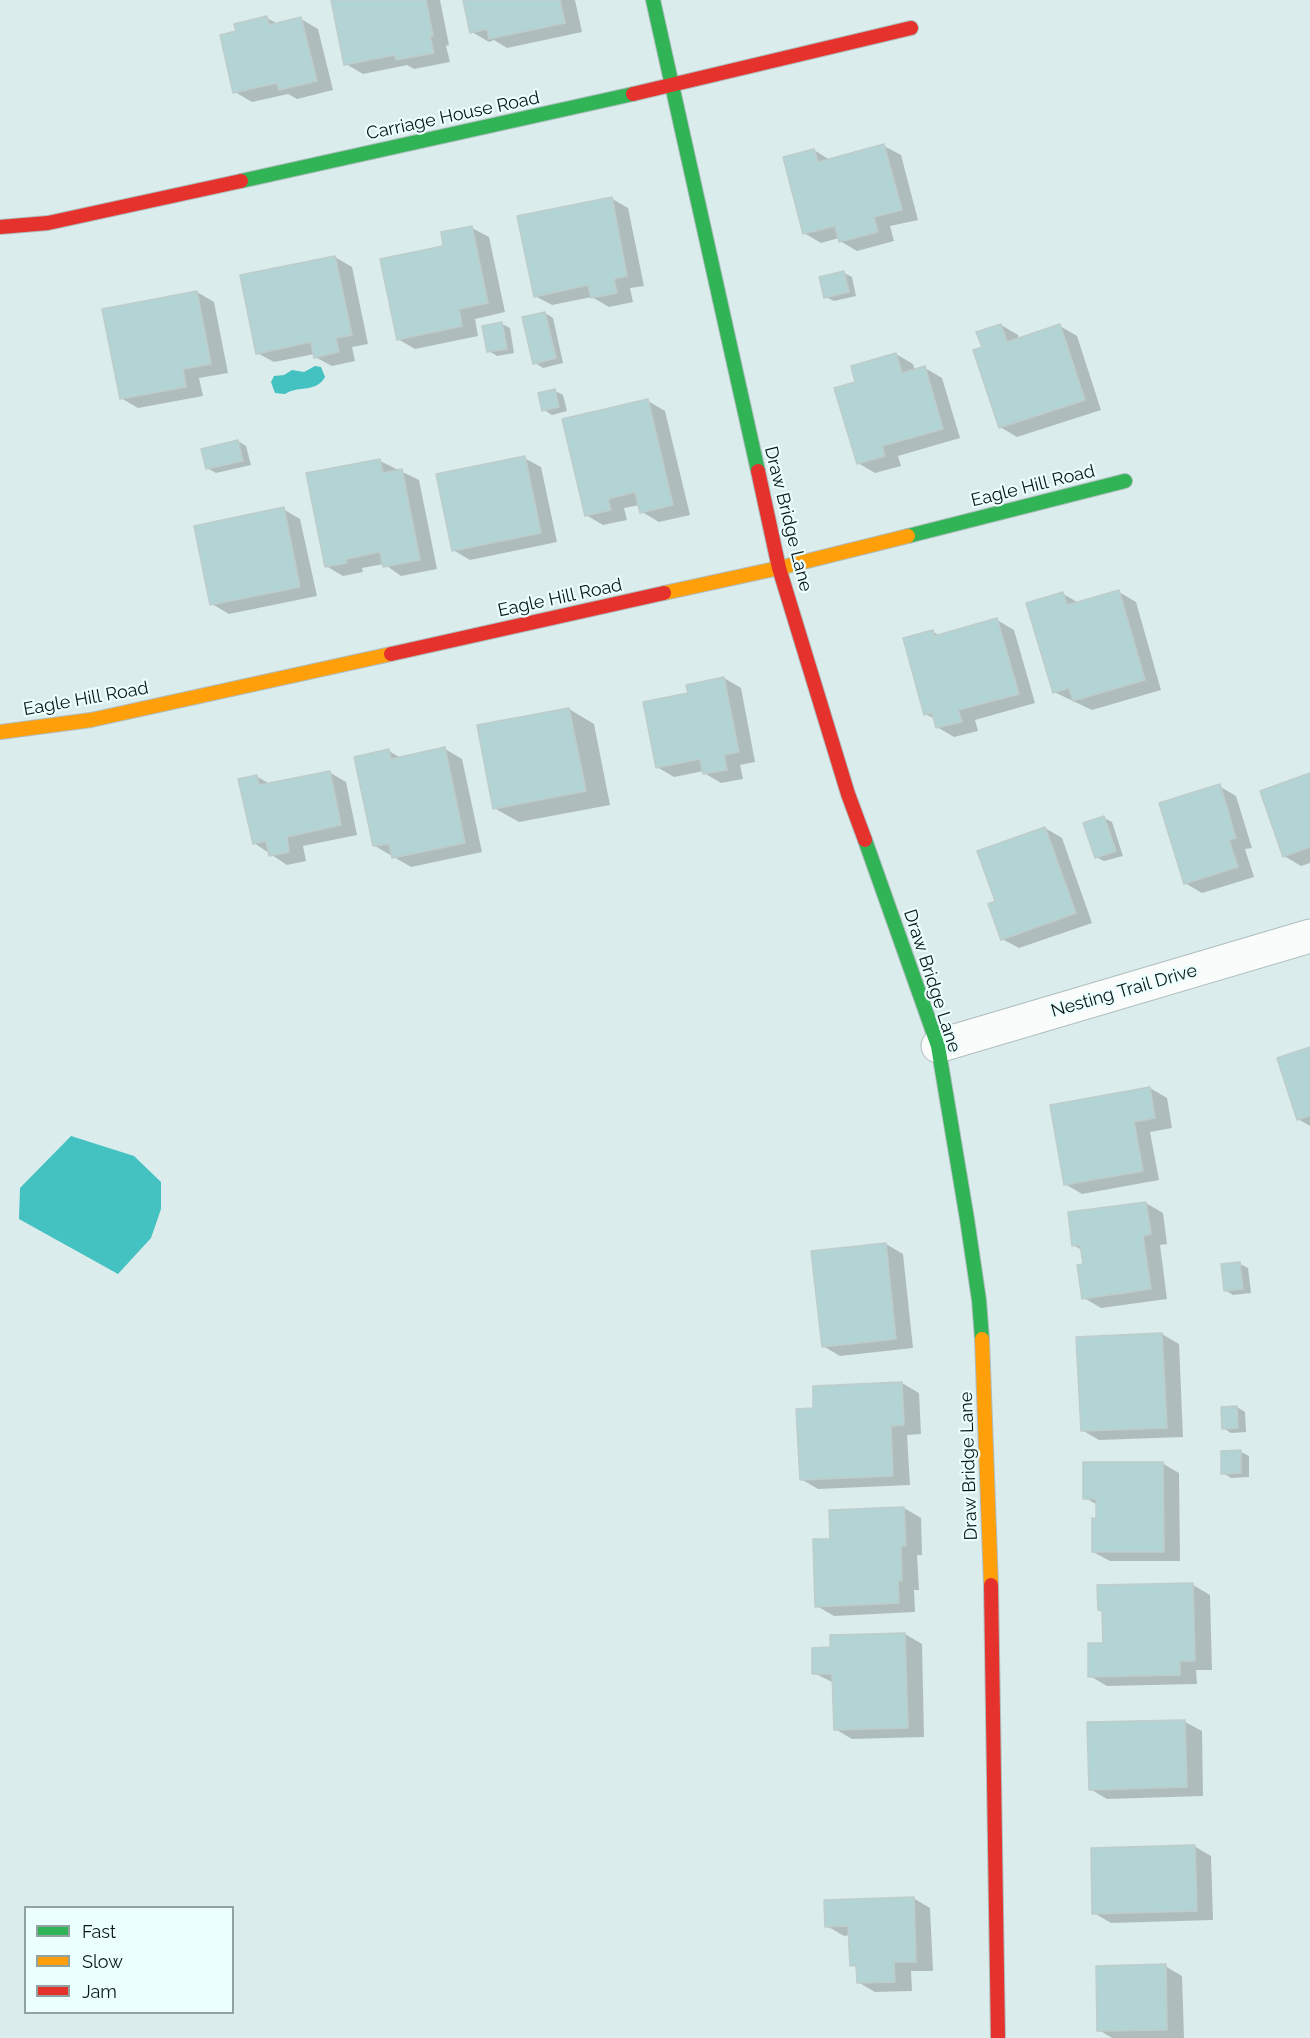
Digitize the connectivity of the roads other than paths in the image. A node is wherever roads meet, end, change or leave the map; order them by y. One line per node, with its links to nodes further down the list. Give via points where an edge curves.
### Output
1 (652, 0): 3 (street, Draw Bridge Lane)
2 (912, 28): 3 (street, Carriage House Road)
3 (671, 86): 4 (street, Carriage House Road, via 48,223); 6 (street, Draw Bridge Lane)
4 (0, 227)
5 (1125, 481): 6 (street, Eagle Hill Road)
6 (779, 568): 7 (street, Eagle Hill Road, via 91,720); 9 (street, Draw Bridge Lane, via 848,794)
7 (0, 732)
8 (1310, 936): 9 (street, Nesting Trail Drive)
9 (938, 1046): 10 (street, Draw Bridge Lane, via 968,1230 983,1356)
10 (998, 2038)

